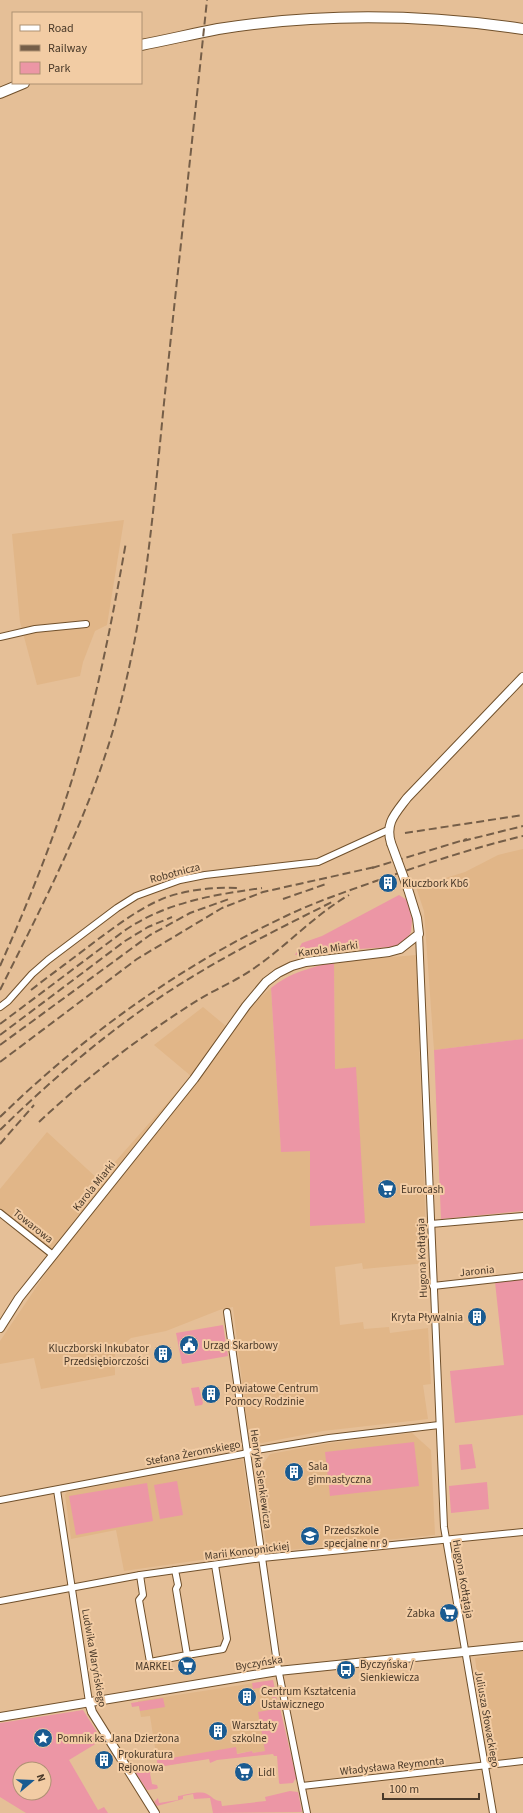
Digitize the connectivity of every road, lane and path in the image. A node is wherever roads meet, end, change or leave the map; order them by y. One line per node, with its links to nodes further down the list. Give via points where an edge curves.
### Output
1 (523, 29): 2 (main road, via 402,17 317,19 218,29)
2 (142, 45)
3 (22, 84): 4 (main road)
4 (0, 93)
5 (86, 624): 6 (street, via 35,629)
6 (0, 637)
7 (523, 677): 8 (street, via 407,798 392,819)
8 (388, 830): 9 (street, bridge, via 417,918); 10 (street, Robotnicza, via 318,862 205,875 157,887 136,896 48,960)
9 (419, 934): 13 (street, Hugona Kołłątaja); 14 (street, Karola Miarki, via 400,950 306,962 278,973 266,982 194,1079)
10 (0, 1007)
11 (0, 1214): 14 (street, Towarowa)
12 (523, 1216): 13 (street)
13 (431, 1224): 16 (street, Hugona Kołłątaja)
14 (53, 1255): 18 (street, Karola Miarki, via 19,1298)
15 (523, 1276): 16 (street, Jaronia)
16 (433, 1286): 19 (street, Hugona Kołłątaja)
17 (227, 1312): 20 (street, Henryka Sienkiewicza)
18 (0, 1328)
19 (439, 1425): 20 (street, Stefana Żeromskiego, via 330,1438); 24 (street, Hugona Kołłątaja)
20 (247, 1453): 21 (street, Stefana Żeromskiego); 25 (street, Henryka Sienkiewicza)
21 (57, 1490): 22 (street, Stefana Żeromskiego); 29 (street, Ludwika Waryńskiego)
22 (0, 1500)
23 (523, 1532): 24 (street, Marii Konopnickiej)
24 (445, 1540): 25 (street, Marii Konopnickiej); 32 (street, Hugona Kołłątaja)
25 (262, 1558): 26 (street, Marii Konopnickiej); 34 (street, Henryka Sienkiewicza)
26 (215, 1565): 27 (street, Marii Konopnickiej); 33 (street, via 227,1639 223,1649)
27 (175, 1570): 28 (street, Marii Konopnickiej); 33 (street)
28 (140, 1575): 29 (street, Marii Konopnickiej); 33 (street, via 143,1595 139,1600 150,1662)
29 (71, 1587): 30 (street, Marii Konopnickiej); 35 (street, Ludwika Waryńskiego)
30 (0, 1601)
31 (523, 1646): 32 (street, Byczyńska)
32 (465, 1652): 34 (street, Byczyńska); 38 (street, Juliusza Słowackiego)
33 (187, 1655)
34 (278, 1671): 35 (street, Byczyńska); 39 (street, Henryka Sienkiewicza)
35 (89, 1702): 36 (street, Byczyńska); 40 (street, Ludwika Waryńskiego, via 92,1712)
36 (0, 1717)
37 (523, 1761): 38 (street, Władysława Reymonta)
38 (485, 1765): 39 (street, Władysława Reymonta); 42 (street, Juliusza Słowackiego)
39 (302, 1786): 41 (street, Henryka Sienkiewicza)
40 (155, 1813)
41 (307, 1813)
42 (494, 1813)

